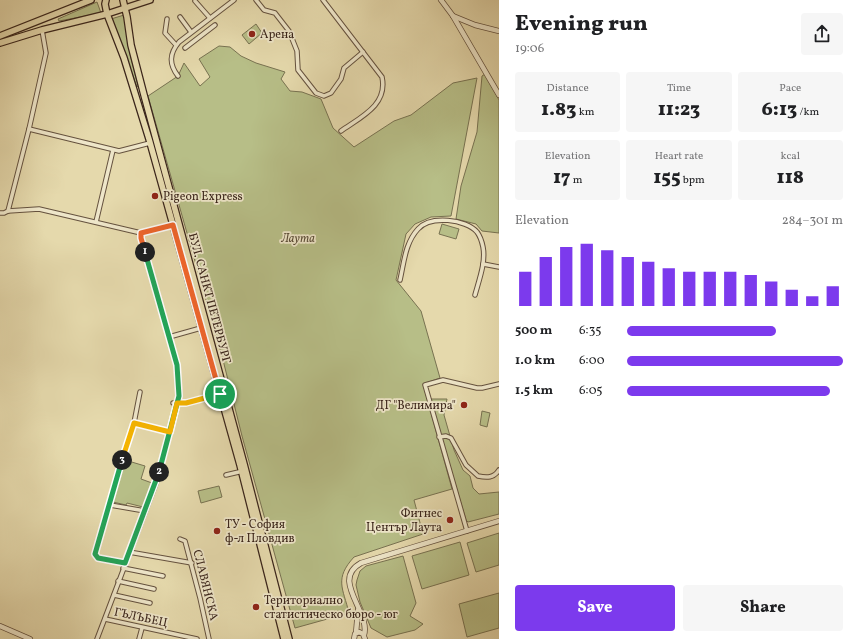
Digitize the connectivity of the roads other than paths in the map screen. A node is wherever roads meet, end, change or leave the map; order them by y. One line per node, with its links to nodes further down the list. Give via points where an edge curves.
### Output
1 (91, 0): 22 (main road)
2 (106, 0): 13 (main road, БУЛ. САНКТ ПЕТЕРБУРГ)
3 (123, 0): 12 (main road, БУЛ. САНКТ ПЕТЕРБУРГ)
4 (150, 0): 12 (main road)
5 (225, 0): 11 (street)
6 (234, 0): 11 (street)
7 (256, 0): 26 (street, via 264,10 275,13 289,31 296,51 298,70 316,93 324,96 330,93 341,79 344,68)
8 (323, 0): 26 (street)
9 (441, 0): 14 (street)
10 (195, 1): 16 (street)
11 (228, 4): 16 (street)
12 (125, 9): 13 (main road); 51 (main road, БУЛ. САНКТ ПЕТЕРБУРГ, via 131,45)
13 (107, 14): 19 (main road); 31 (main road, БУЛ. САНКТ ПЕТЕРБУРГ, via 124,58)
14 (453, 16): 21 (street); 28 (street)
15 (180, 17): 20 (street)
16 (210, 18): 20 (street)
17 (167, 19): 24 (street, via 165,33)
18 (215, 25): 25 (street)
19 (42, 30): 23 (main road); 29 (street, via 46,53)
20 (191, 32): 24 (street)
21 (499, 32)
22 (0, 36)
23 (0, 43)
24 (176, 45): 27 (street, via 171,62)
25 (185, 48)
26 (363, 52): 30 (street, via 382,77 384,91 378,103)
27 (178, 76)
28 (499, 95)
29 (29, 129): 32 (street); 33 (street)
30 (341, 131)
31 (150, 143): 32 (street, via 119,151); 36 (main road, БУЛ. САНКТ ПЕТЕРБУРГ)
32 (113, 150): 35 (street)
33 (8, 211): 34 (street); 35 (street, via 39,209)
34 (0, 213)
35 (96, 222): 37 (street)
36 (173, 225): 37 (street); 42 (main road, БУЛ. САНКТ ПЕТЕРБУРГ)
37 (141, 233): 43 (street)
38 (483, 264): 39 (street); 40 (street, via 483,248 478,233 464,224 436,220 422,225 410,238); 41 (street)
39 (499, 267)
40 (400, 280)
41 (476, 295)
42 (201, 328): 43 (street); 46 (main road, БУЛ. САНКТ ПЕТЕРБУРГ)
43 (169, 337): 47 (street, via 177,365 179,396)
44 (499, 384): 50 (street, via 477,388 444,380 425,386)
45 (140, 392): 48 (street)
46 (220, 394): 47 (street, via 186,403); 51 (main road, БУЛ. САНКТ ПЕТЕРБУРГ)
47 (175, 403): 49 (street)
48 (134, 423): 49 (street); 54 (street)
49 (170, 432): 55 (street)
50 (439, 437): 52 (street, via 451,438 466,465 478,476 491,477); 57 (street)
51 (244, 470): 53 (street); 79 (main road, БУЛ. САНКТ ПЕТЕРБУРГ); 80 (main road, БУЛ. САНКТ ПЕТЕРБУРГ)
52 (499, 470)
53 (226, 475)
54 (110, 505): 55 (street); 60 (street, via 95,554 98,558)
55 (145, 511): 59 (street)
56 (499, 521): 57 (street)
57 (467, 531): 68 (street, via 356,565 349,579)
58 (180, 539): 61 (street, СЛАВЯНСКА, via 185,541)
59 (130, 552): 60 (street); 61 (street)
60 (125, 563): 62 (street)
61 (192, 563): 78 (street, СЛАВЯНСКА)
62 (123, 568): 63 (street); 64 (street)
63 (163, 576)
64 (118, 581): 65 (street); 66 (street)
65 (154, 589)
66 (114, 595): 67 (street); 69 (street)
67 (150, 603)
68 (358, 608): 72 (street); 73 (street, via 365,624)
69 (105, 619): 71 (street, ГЪЛЪБЕЦ); 75 (street)
70 (0, 626): 74 (street)
71 (142, 628): 76 (street); 77 (street, ГЪЛЪБЕЦ)
72 (356, 633): 73 (street, via 361,632); 81 (street)
73 (365, 637)
74 (30, 639)
75 (97, 639)
76 (139, 639)
77 (197, 639)
78 (209, 639)
79 (284, 639)
80 (289, 639)
81 (354, 639)

